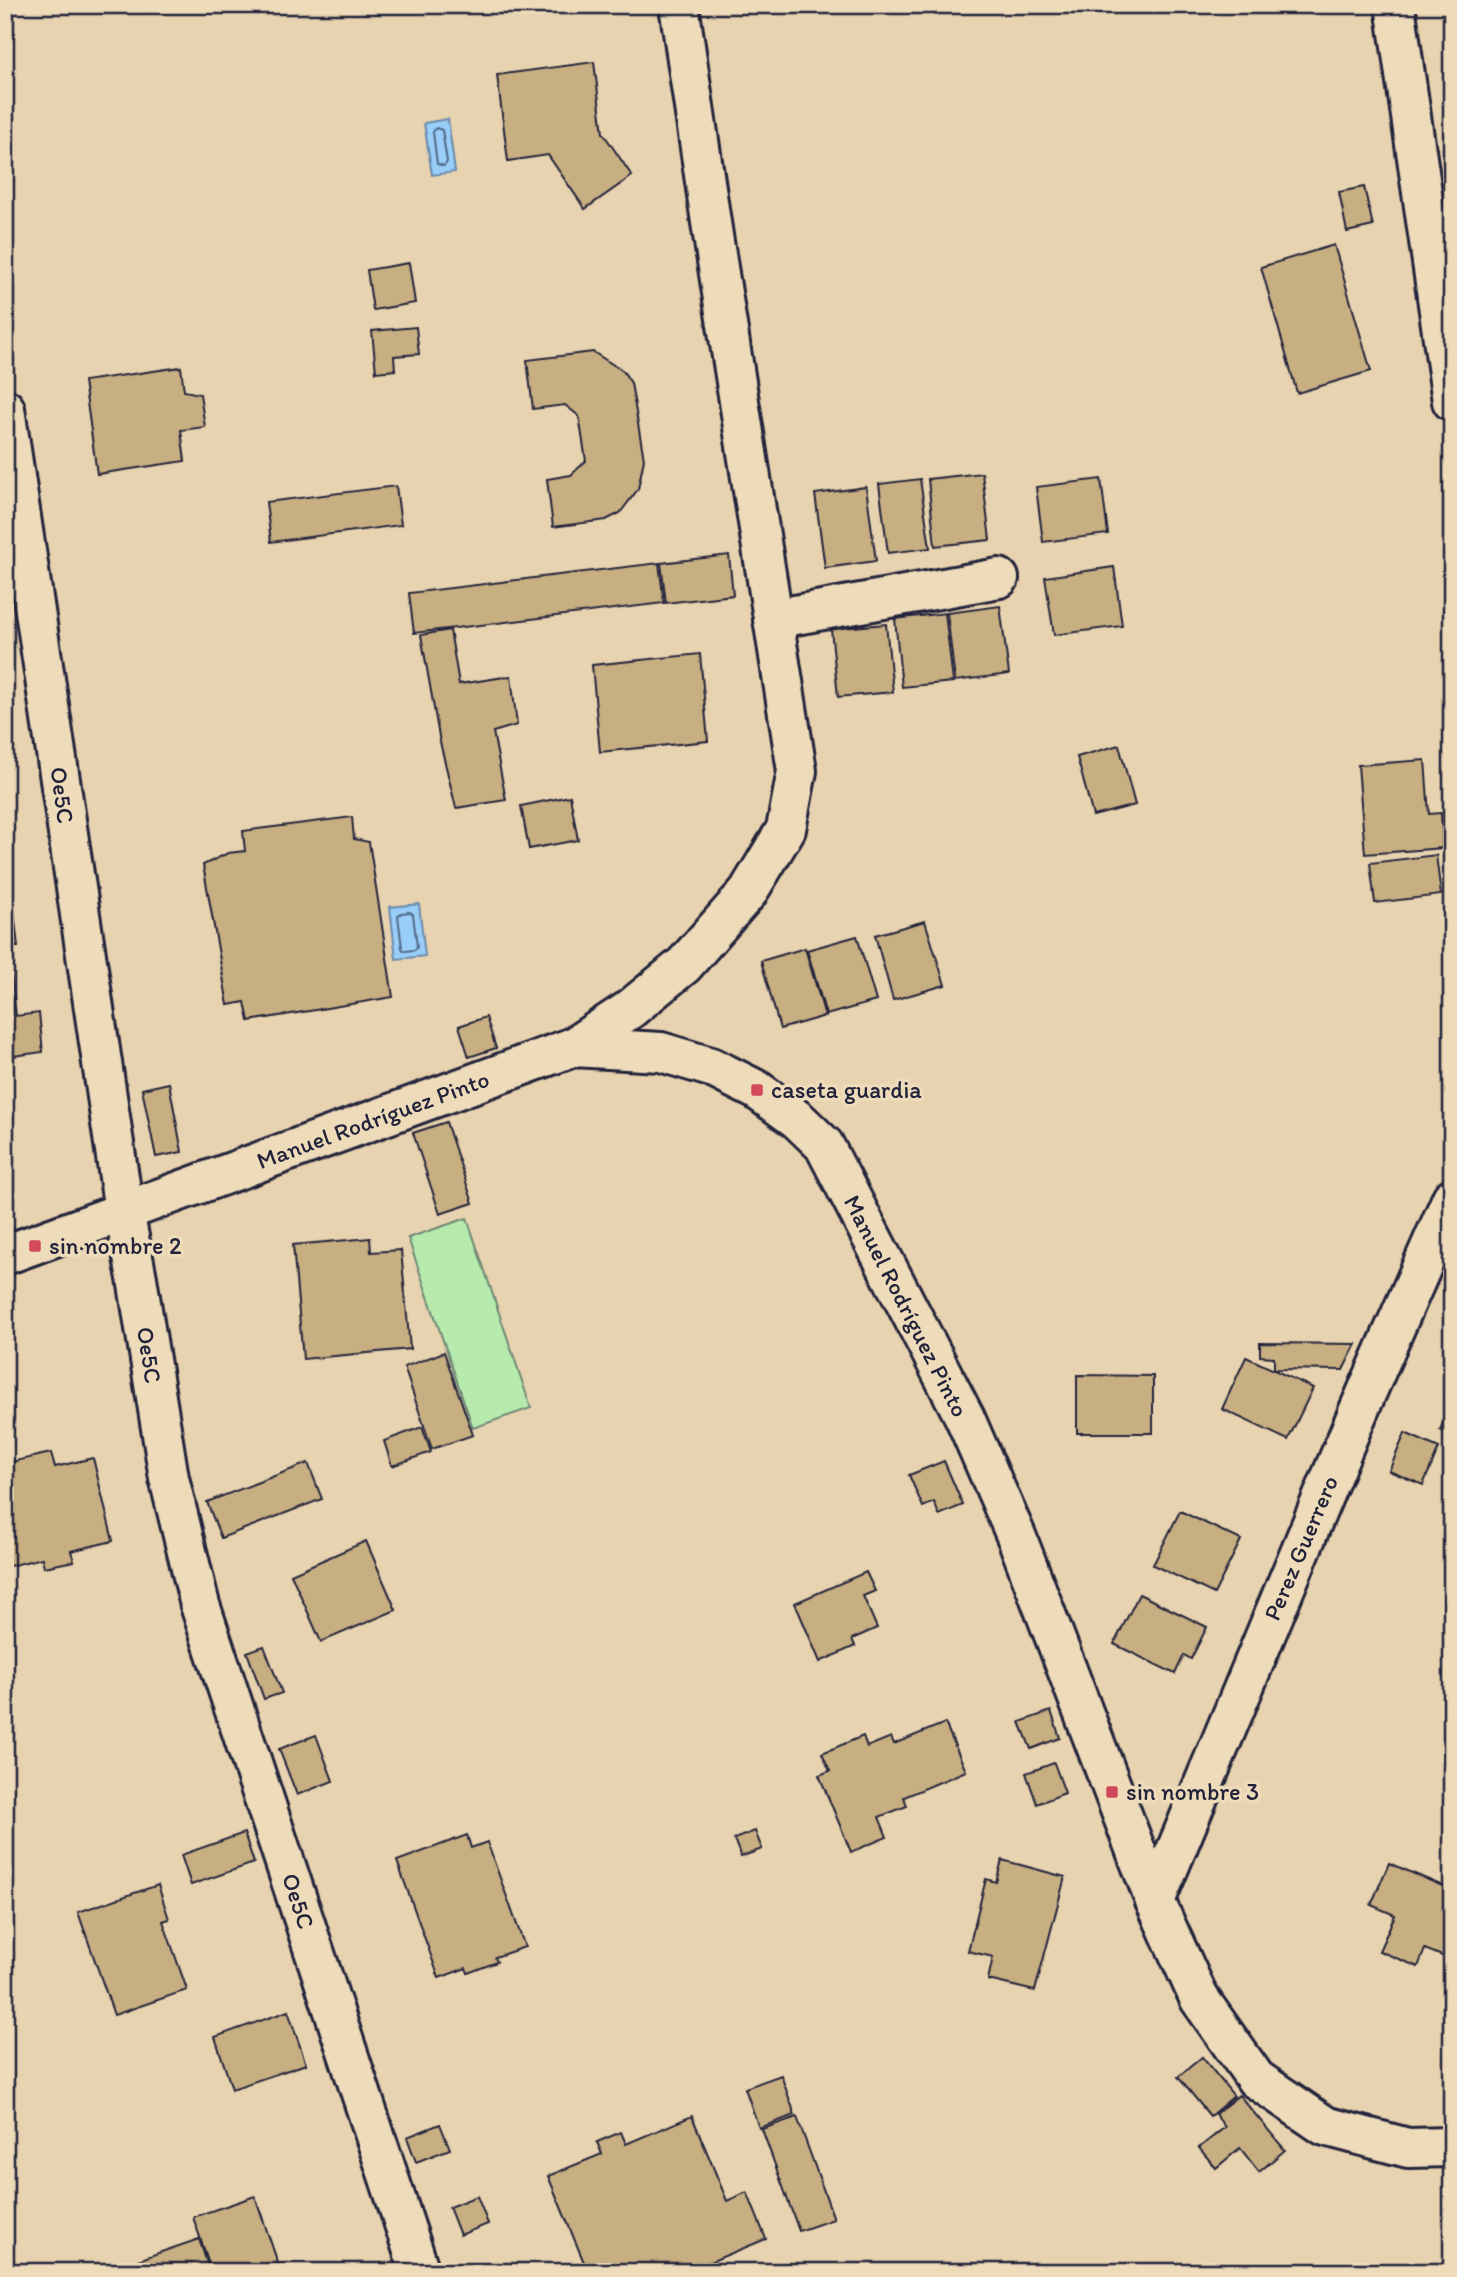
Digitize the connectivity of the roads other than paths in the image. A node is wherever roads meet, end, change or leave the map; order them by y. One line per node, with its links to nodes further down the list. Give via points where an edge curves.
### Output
1 (680, 5): 6 (street)
2 (1395, 5): 3 (street)
3 (1452, 401)
4 (5, 409): 9 (street, Oe5C)
5 (999, 578): 6 (street)
6 (773, 618): 7 (street, via 797,771 786,829 748,892 684,965 629,1010)
7 (573, 1047): 9 (street, Manuel Rodríguez Pinto); 11 (street, Manuel Rodríguez Pinto, via 661,1052 711,1067 757,1090 824,1146 965,1418 1017,1538)
8 (1452, 1198): 11 (street, Perez Guerrero)
9 (124, 1211): 10 (street, Manuel Rodríguez Pinto); 13 (street, Oe5C, via 169,1478 200,1605)
10 (5, 1255)
11 (1155, 1900): 12 (street, Manuel Rodríguez Pinto, via 1199,1998 1256,2079 1325,2126 1408,2148)
12 (1452, 2147)
13 (420, 2272)

